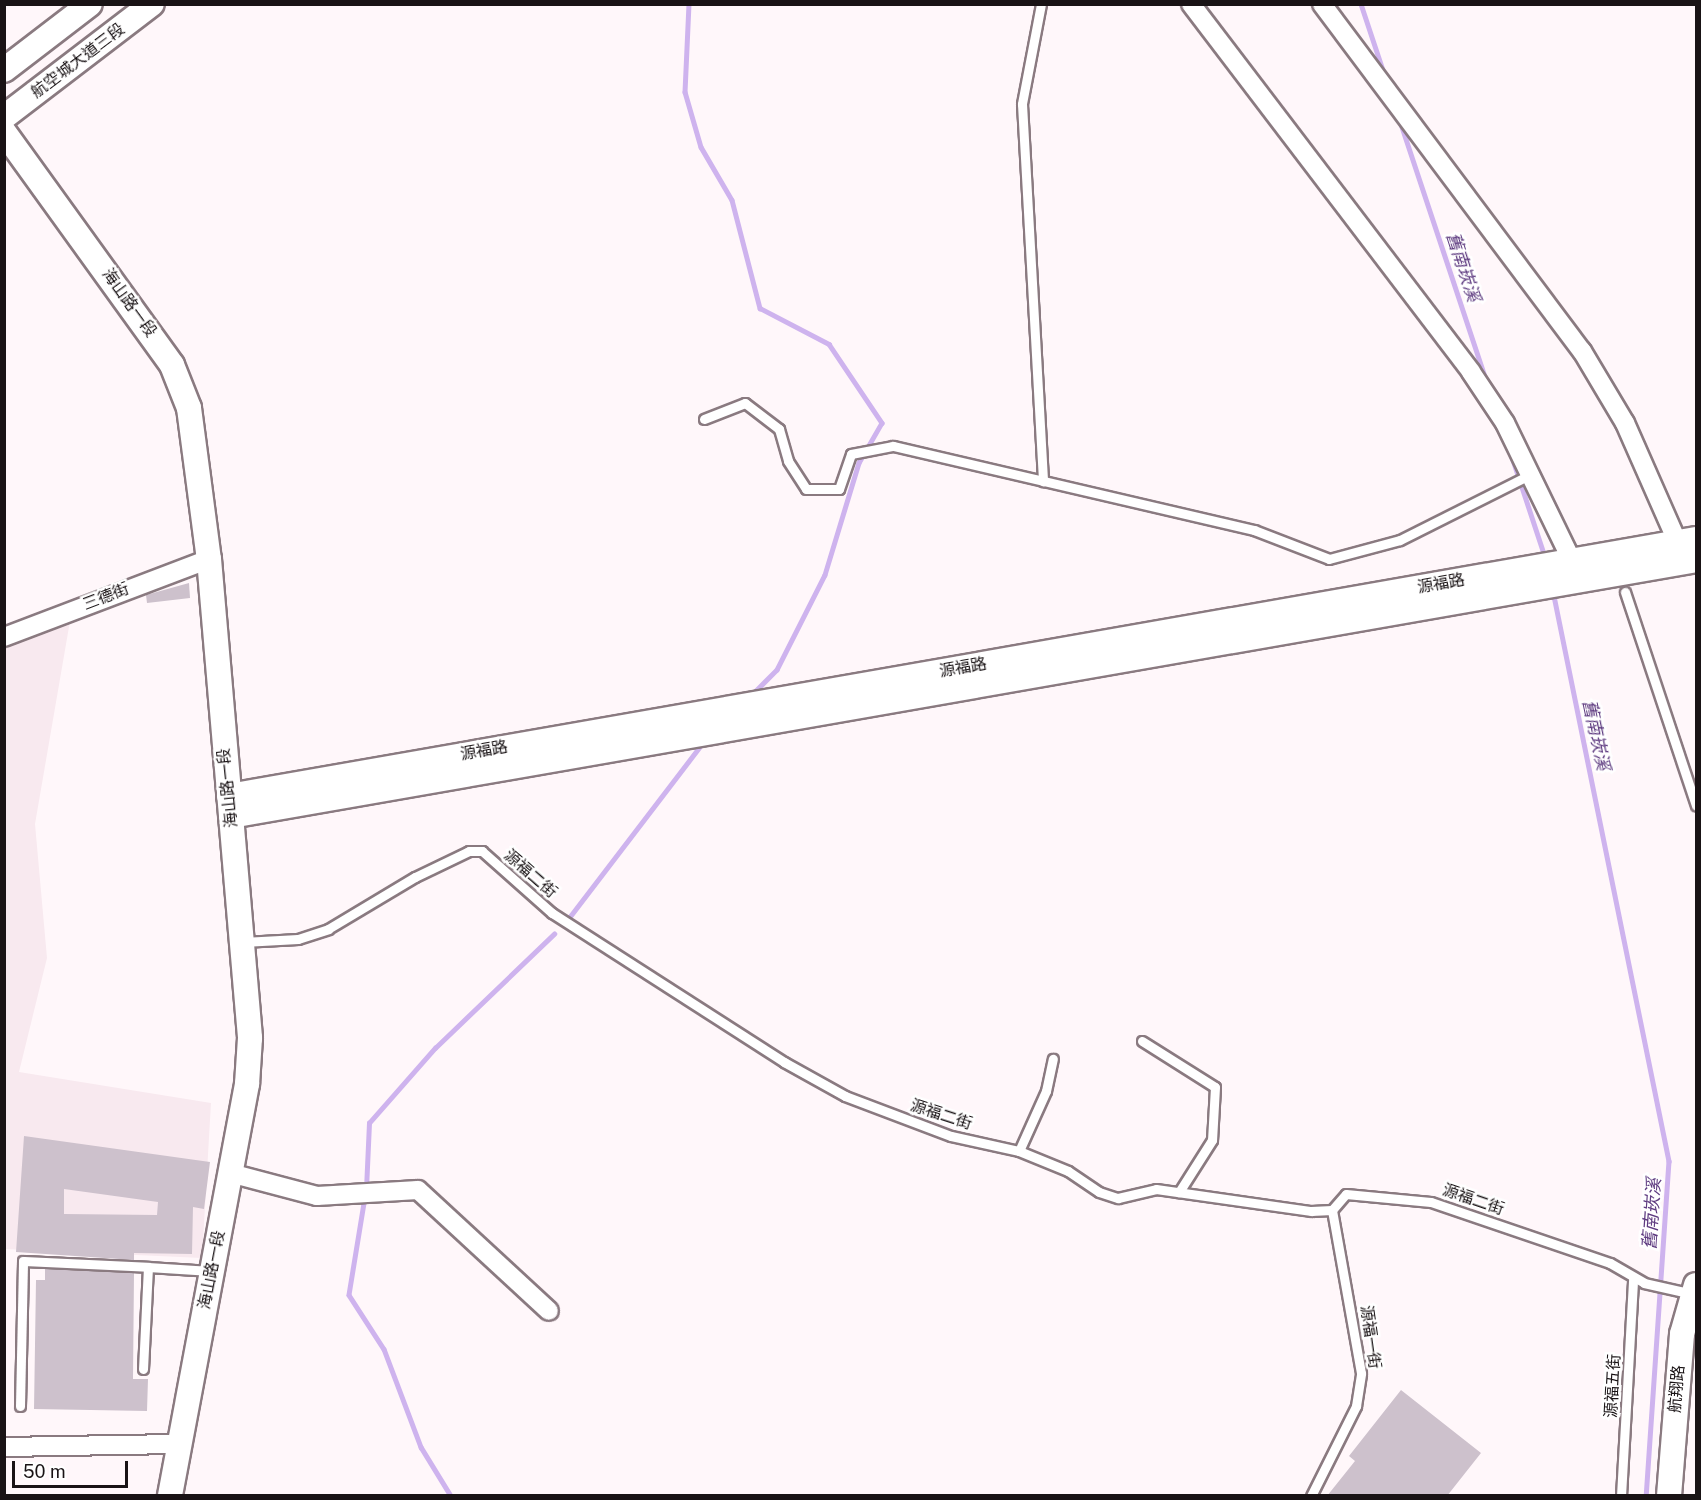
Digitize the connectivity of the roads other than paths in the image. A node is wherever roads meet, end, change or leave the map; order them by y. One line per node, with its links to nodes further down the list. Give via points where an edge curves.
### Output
1 (90, 4): 6 (street)
2 (152, 4): 7 (street, 航空城大道三段)
3 (1041, 4): 11 (lane, via 1022,104)
4 (1191, 4): 10 (street, via 1472,372)
5 (1322, 4): 12 (street, via 1582,351 1625,423)
6 (4, 70)
7 (4, 117)
8 (4, 132): 13 (street, 海山路一段, via 172,365 189,408)
9 (704, 419): 11 (lane, via 745,403 779,429 788,462 806,489 839,489 853,454 893,446)
10 (1530, 474): 11 (lane, via 1400,540 1329,559 1254,530); 14 (street)
11 (1043, 481)
12 (1689, 551): 14 (street, 源福路)
13 (208, 559): 16 (street, 三德街); 18 (street, 海山路一段)
14 (1577, 572): 18 (street, 源福路)
15 (1626, 592): 17 (lane)
16 (4, 636)
17 (1696, 805)
18 (230, 806): 19 (street, 海山路一段)
19 (243, 942): 22 (lane, 源福二街, via 298,939 327,929 415,877 469,851 482,851 552,913 784,1062 846,1096 951,1136); 23 (street, 海山路一段, via 250,1038)
20 (1142, 1041): 24 (lane, via 1215,1087 1212,1140)
21 (1053, 1059): 22 (lane, via 1046,1091)
22 (1019, 1151): 24 (lane, 源福二街, via 1118,1198 1156,1189)
23 (230, 1173): 27 (street, 海山路一段); 30 (street, via 317,1196 418,1190)
24 (1179, 1192): 25 (lane, 源福二街)
25 (1332, 1210): 28 (lane, 源福二街, via 1346,1194 1431,1202 1610,1263); 36 (lane, 源福一街, via 1361,1373 1356,1406)
26 (148, 1267): 27 (lane); 31 (lane); 32 (lane, via 23,1261)
27 (211, 1271): 33 (street, 海山路一段)
28 (1633, 1278): 29 (lane, 源福二街); 37 (lane, 源福五街)
29 (1695, 1290): 38 (street, 航翔路, via 1679,1363)
30 (549, 1311)
31 (142, 1369)
32 (20, 1406)
33 (180, 1444): 34 (street); 35 (street, 海山路一段)
34 (4, 1447)
35 (170, 1496)
36 (1311, 1496)
37 (1621, 1496)
38 (1669, 1496)

